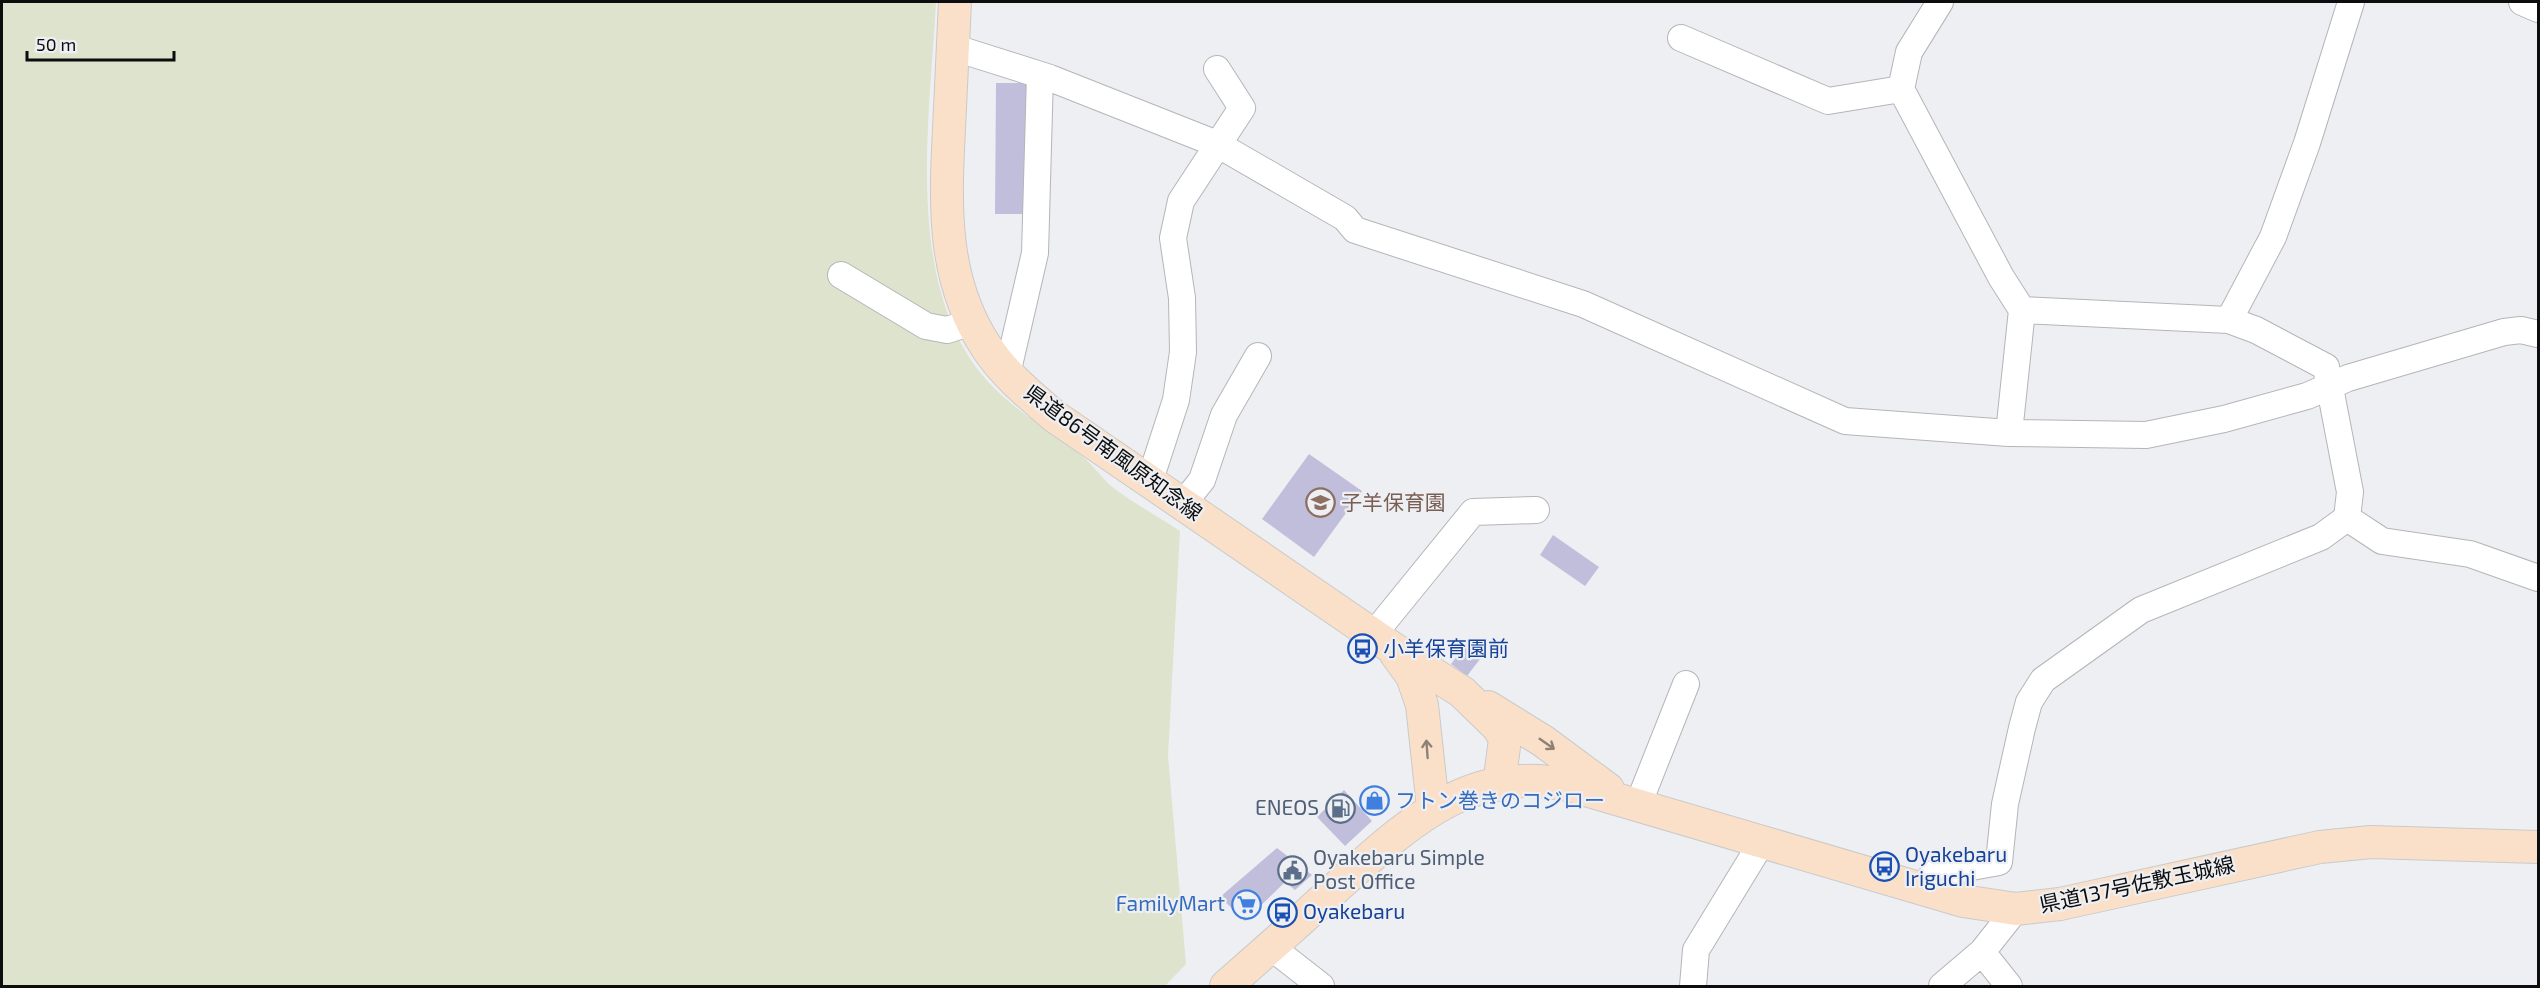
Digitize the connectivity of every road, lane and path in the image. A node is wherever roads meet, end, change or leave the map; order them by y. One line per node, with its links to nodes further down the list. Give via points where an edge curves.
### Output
1 (954, 2): 7 (main road, 県道86号南風原知念線)
2 (1940, 2): 10 (street, via 1909,52)
3 (2351, 2): 14 (street, via 2273,237)
4 (2522, 2): 5 (street)
5 (2538, 9)
6 (1681, 38): 10 (street, via 1828,101)
7 (952, 47): 9 (street); 15 (main road, 県道86号南風原知念線, via 945,203 954,272)
8 (1217, 69): 11 (street, via 1242,108)
9 (1040, 75): 11 (street); 18 (street, via 1035,253)
10 (1901, 88): 13 (street)
11 (1217, 144): 20 (street, via 1345,218 1355,230 1583,304 1845,421); 21 (street, via 1181,201 1173,238 1182,298 1183,352 1176,400)
12 (841, 275): 15 (street, via 926,326 947,330)
13 (2022, 310): 14 (street); 20 (street)
14 (2229, 320): 19 (street, via 2326,367)
15 (972, 322): 18 (main road, 県道86号南風原知念線)
16 (2538, 334): 19 (street, via 2504,332 2348,378)
17 (1258, 356): 22 (street, via 1224,415 1202,480)
18 (1007, 374): 21 (main road, 県道86号南風原知念線, via 1054,416)
19 (2331, 387): 20 (street, via 2224,419 2146,435); 24 (street, via 2350,492)
20 (2009, 433)
21 (1149, 483): 22 (main road, 県道86号南風原知念線)
22 (1182, 505): 26 (main road, 県道86号南風原知念線)
23 (1536, 510): 26 (street, via 1473,512)
24 (2347, 518): 25 (street, via 2382,541 2470,554); 34 (street, via 2321,537 2141,610 2043,680 2029,702 2022,728 2005,804 1999,862 1932,874)
25 (2538, 578)
26 (1382, 641): 28 (main road, 県道86号南風原知念線); 31 (main road, 県道86号南風原知念線, one-way to 26, via 1422,705 1412,676)
27 (1686, 684): 30 (street)
28 (1462, 692): 29 (main road, 県道86号南風原知念線, via 1502,732 1505,749); 30 (main road, one-way to 30, via 1543,741)
29 (1499, 785): 30 (main road, 県道137号佐敷玉城線, via 1522,781 1559,783); 31 (main road, via 1471,791)
30 (1628, 802): 32 (main road, 県道137号佐敷玉城線)
31 (1432, 807): 36 (main road)
32 (1762, 842): 34 (main road, 県道137号佐敷玉城線); 40 (street, via 1696,950)
33 (2538, 847): 35 (main road, 県道137号佐敷玉城線, via 2371,842 2320,847 2060,904)
34 (1922, 889): 35 (main road, 県道137号佐敷玉城線, via 1963,901)
35 (2016, 909): 37 (street)
36 (1271, 947): 38 (main road); 39 (street)
37 (1982, 952): 41 (street); 42 (street)
38 (1226, 987)
39 (1321, 987)
40 (1693, 987)
41 (1942, 987)
42 (2009, 987)

